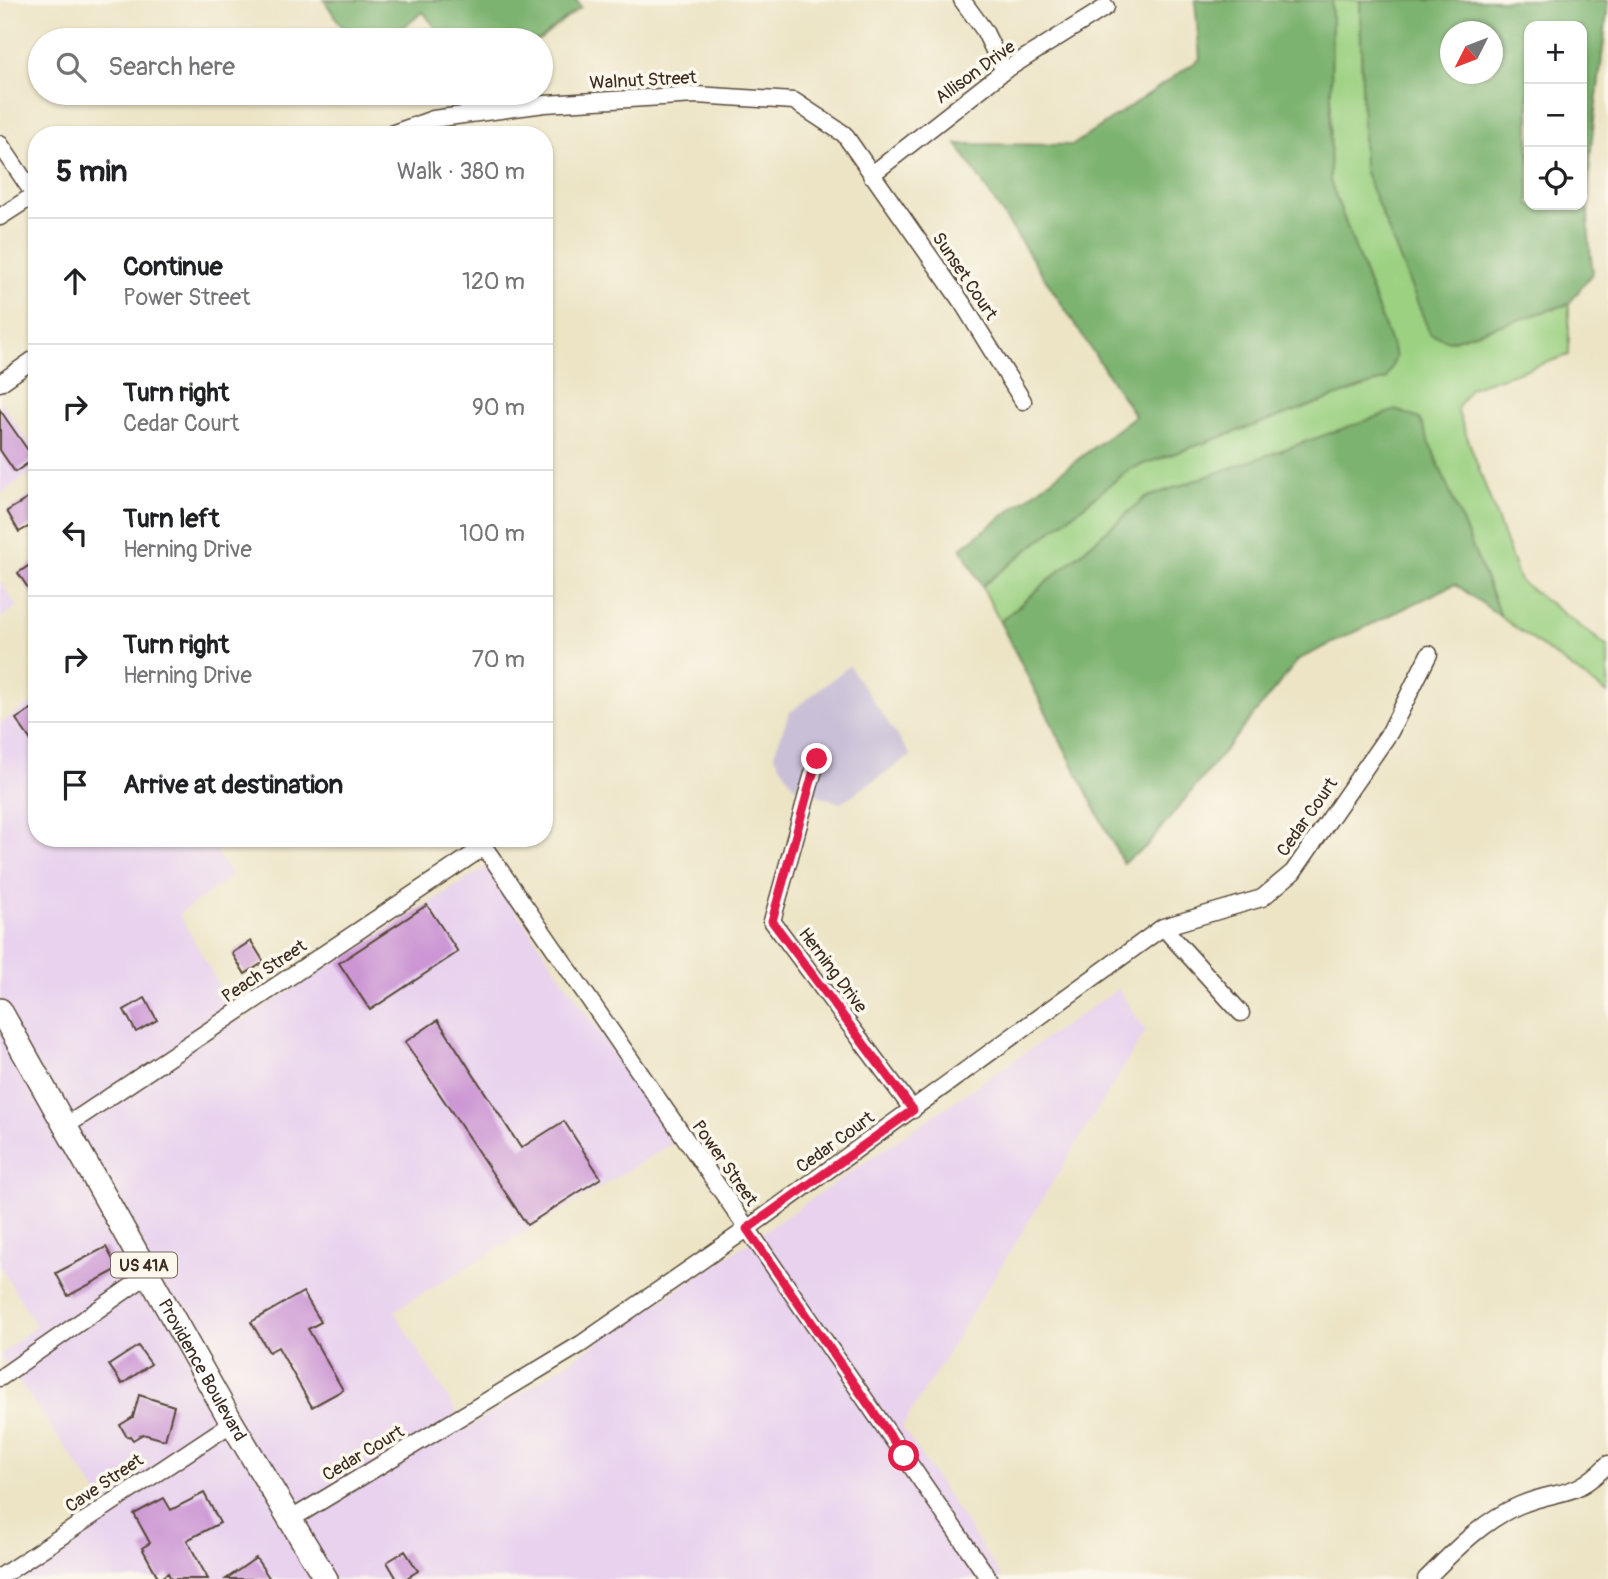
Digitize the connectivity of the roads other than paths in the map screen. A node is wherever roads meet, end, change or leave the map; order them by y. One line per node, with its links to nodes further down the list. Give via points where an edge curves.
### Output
1 (962, 0): 3 (street, via 984,30)
2 (1106, 7): 3 (street, Allison Drive)
3 (1004, 71): 8 (street, Allison Drive)
4 (553, 104): 8 (street, Walnut Street, via 696,95 794,101 844,134)
5 (537, 105): 6 (street, Walnut Street, via 433,118)
6 (412, 126)
7 (0, 144): 9 (street)
8 (872, 175): 14 (street, Sunset Court, via 963,304)
9 (28, 185)
10 (28, 201): 11 (street)
11 (0, 217)
12 (28, 363): 13 (street)
13 (0, 383)
14 (1023, 401)
15 (1429, 654): 19 (street, Cedar Court, via 1390,732 1293,873 1262,898)
16 (817, 759): 22 (street, Herning Drive, via 772,921)
17 (475, 847): 23 (street, Peach Street)
18 (484, 847): 24 (street, Power Street)
19 (1163, 927): 20 (street); 22 (street, Cedar Court)
20 (1241, 1013)
21 (2, 1020): 23 (highway, Providence Boulevard / US 41A)
22 (913, 1110): 24 (street, Cedar Court)
23 (66, 1126): 25 (highway, Providence Boulevard / US 41A)
24 (747, 1229): 29 (street, Cedar Court, via 581,1344); 32 (street, Power Street)
25 (149, 1274): 26 (street); 27 (highway, Providence Boulevard / US 41A)
26 (0, 1378)
27 (232, 1423): 29 (highway, Providence Boulevard / US 41A); 30 (street, Cave Street)
28 (1608, 1464): 33 (street, via 1578,1490 1520,1505 1488,1525 1463,1542)
29 (288, 1521): 31 (highway, Providence Boulevard / US 41A)
30 (0, 1577)
31 (326, 1579)
32 (989, 1579)
33 (1426, 1579)

